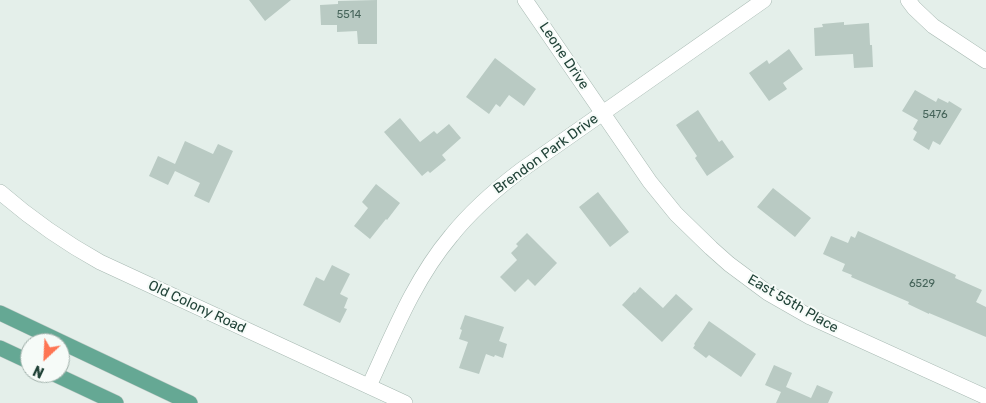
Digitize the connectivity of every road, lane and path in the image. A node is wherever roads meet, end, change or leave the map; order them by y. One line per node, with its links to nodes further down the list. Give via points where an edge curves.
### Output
1 (526, 0): 5 (street, Leone Drive)
2 (764, 0): 5 (street, Brendon Park Drive)
3 (908, 0): 4 (street, via 933,26)
4 (986, 61)
5 (603, 112): 11 (street, Brendon Park Drive, via 494,191 450,236 414,291); 12 (street, East 55th Place, via 676,214 742,274 810,317)
6 (0, 192): 11 (street, Old Colony Road, via 43,227 100,262)
7 (0, 313): 14 (main road)
8 (0, 348): 9 (main road)
9 (20, 357)
10 (70, 381): 13 (main road)
11 (369, 386): 15 (street, Old Colony Road)
12 (986, 398)
13 (116, 403)
14 (190, 403)
15 (405, 403)

